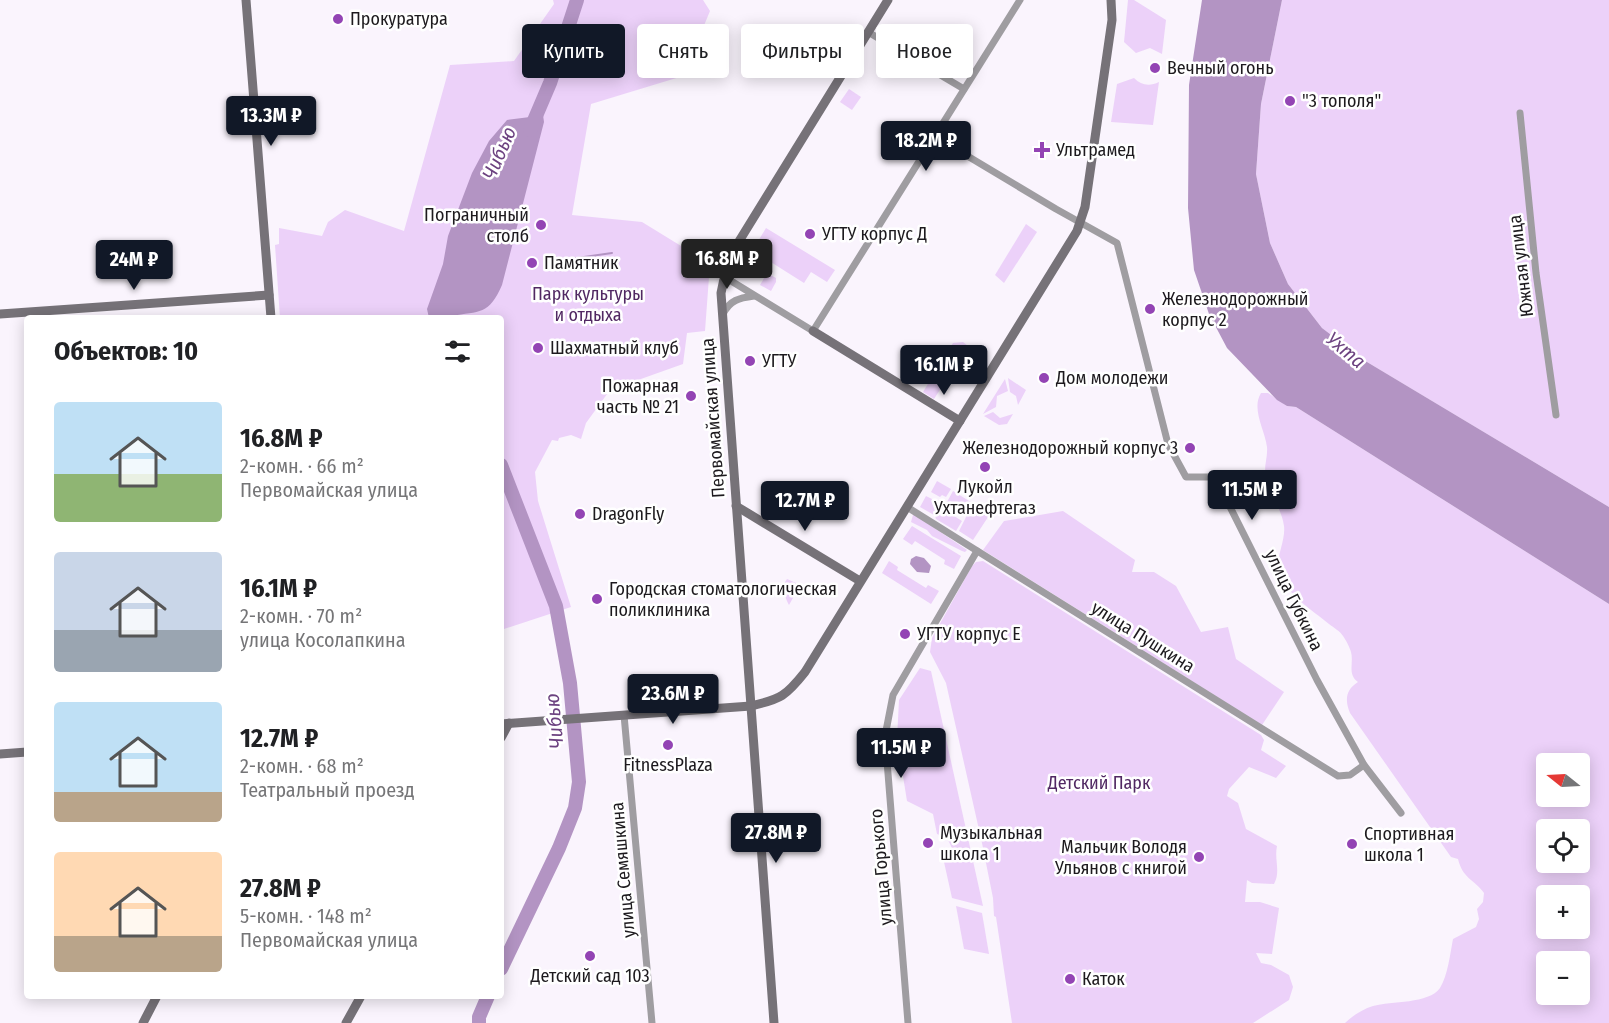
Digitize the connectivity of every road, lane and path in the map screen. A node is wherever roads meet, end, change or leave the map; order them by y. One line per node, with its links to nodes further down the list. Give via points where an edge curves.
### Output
1 (246, 0): 12 (main road)
2 (888, 0): 5 (main road, Первомайская улица)
3 (1020, 0): 6 (street)
4 (1111, 0): 9 (main road, via 1112,20)
5 (868, 32): 6 (street); 11 (main road, Первомайская улица, via 733,251)
6 (964, 89): 8 (street)
7 (1521, 113): 18 (street, Южная улица, via 1536,273)
8 (934, 136): 9 (street); 17 (street)
9 (1081, 223): 19 (main road); 29 (street, улица Губкина, via 1117,243 1168,444 1186,477 1215,477)
10 (690, 251): 11 (street)
11 (723, 276): 13 (street); 16 (main road, Первомайская улица)
12 (269, 296): 14 (main road); 15 (main road)
13 (754, 296): 16 (street, via 737,298); 17 (street)
14 (0, 314)
15 (271, 315)
16 (722, 316): 20 (main road, Первомайская улица)
17 (813, 331): 19 (main road)
18 (1556, 415)
19 (960, 421): 21 (main road)
20 (736, 506): 23 (main road); 24 (main road, Первомайская улица)
21 (907, 507): 22 (street, улица Пушкина); 23 (main road)
22 (976, 551): 29 (street, улица Пушкина, via 1338,776 1350,775); 37 (street, улица Горького, via 893,695 885,736)
23 (860, 581): 24 (main road, via 805,672 789,691 777,700)
24 (752, 706): 25 (main road); 36 (main road, Первомайская улица)
25 (624, 714): 26 (main road); 35 (street, улица Семяшкина)
26 (505, 724)
27 (24, 752): 28 (main road)
28 (0, 754)
29 (1364, 765): 30 (street, улица Губкина)
30 (1401, 813)
31 (155, 999): 33 (main road)
32 (359, 999): 34 (main road)
33 (143, 1023)
34 (346, 1023)
35 (652, 1023)
36 (774, 1023)
37 (908, 1023)

